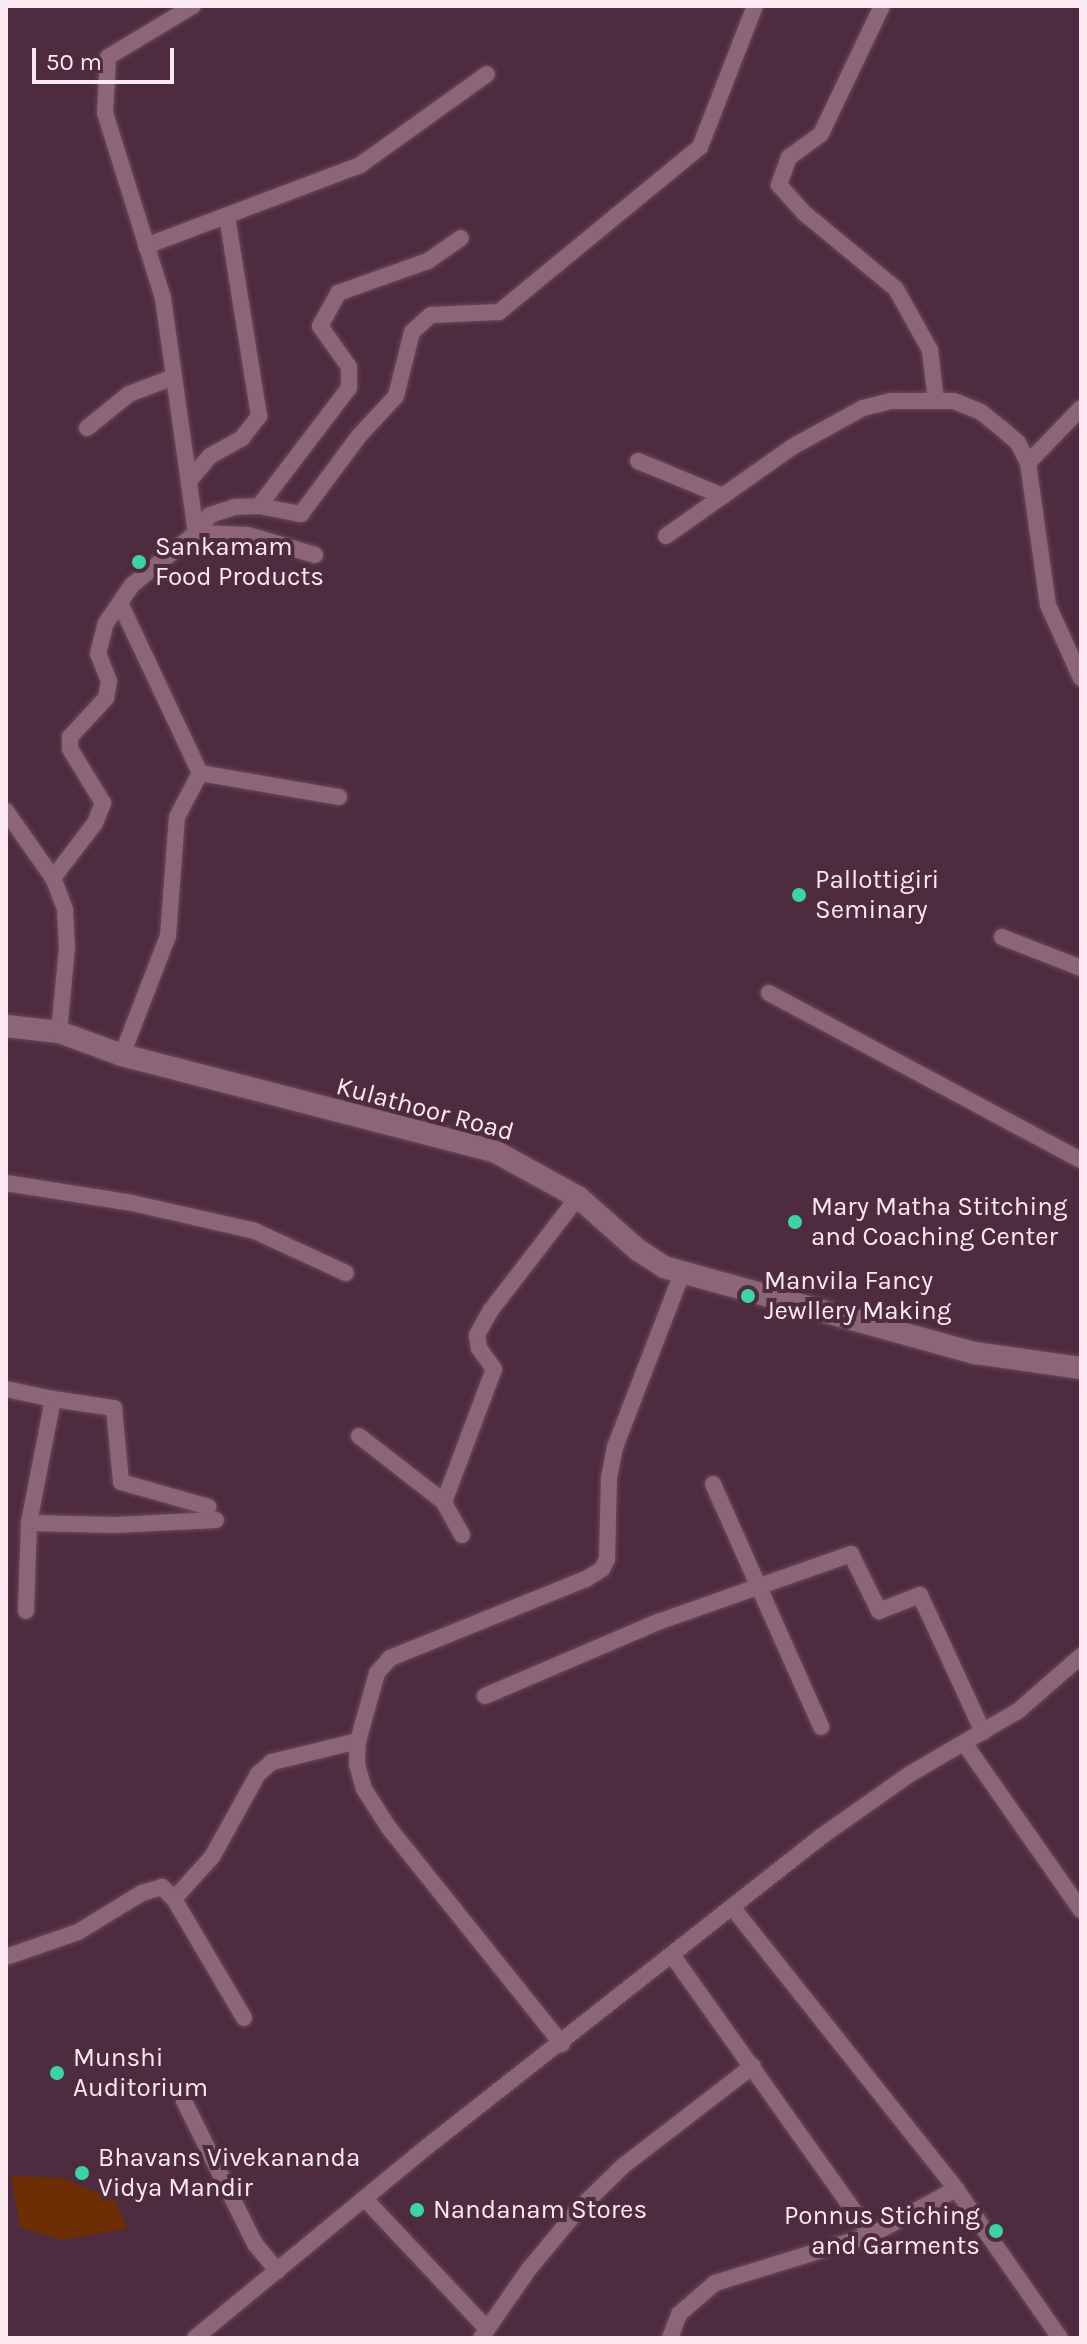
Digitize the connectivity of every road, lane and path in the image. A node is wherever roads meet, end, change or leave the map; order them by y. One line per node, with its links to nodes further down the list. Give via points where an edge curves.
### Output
1 (193, 6): 7 (street, via 108,57 105,113)
2 (755, 6): 16 (street, via 700,147 499,312 431,315 412,332 396,396 301,514)
3 (882, 6): 9 (street, via 821,134 789,157 779,185 803,212 896,289 930,350)
4 (487, 74): 5 (street, via 360,165)
5 (227, 216): 7 (street); 14 (street, via 259,416 242,438 210,456)
6 (461, 238): 16 (street, via 428,261 338,293 320,326 349,367 349,388)
7 (146, 246): 8 (street, via 163,298)
8 (174, 377): 11 (street, via 129,394); 14 (street)
9 (936, 401): 13 (street, via 954,401 981,412 1018,443); 15 (street, via 892,401 863,408 792,447)
10 (1081, 408): 13 (street)
11 (87, 428)
12 (638, 461): 15 (street)
13 (1028, 463): 21 (street, via 1048,605)
14 (189, 481): 17 (street)
15 (723, 496): 18 (street)
16 (259, 506): 17 (street, via 210,515)
17 (196, 533): 19 (street, via 248,535); 20 (street, via 132,585)
18 (666, 536)
19 (315, 555)
20 (120, 603): 22 (street); 25 (street, via 106,623 98,654 109,681 106,698 70,737 70,749 102,798 102,810)
21 (1081, 678)
22 (200, 773): 23 (street); 31 (street, via 177,817 168,936)
23 (339, 797)
24 (6, 811): 25 (street)
25 (53, 878): 30 (street, via 65,909 67,948)
26 (1002, 937): 27 (street)
27 (1081, 968)
28 (769, 993): 32 (street)
29 (6, 1026): 30 (main road, Kulathoor Road)
30 (59, 1032): 31 (main road, Kulathoor Road)
31 (122, 1055): 34 (main road, Kulathoor Road, via 496,1152)
32 (1081, 1160)
33 (6, 1183): 35 (street, via 132,1203 255,1231)
34 (578, 1197): 36 (main road, Kulathoor Road, via 638,1250); 42 (street, via 477,1335 479,1348 494,1369)
35 (346, 1273)
36 (682, 1273): 37 (main road, Kulathoor Road, via 975,1353); 51 (street, via 615,1447 602,1569 390,1658 377,1673)
37 (1081, 1368)
38 (6, 1389): 39 (street)
39 (53, 1399): 43 (street); 43 (street, via 114,1408 121,1482 212,1513 115,1525)
40 (359, 1436): 42 (street)
41 (713, 1484): 45 (street)
42 (444, 1502): 44 (street)
43 (29, 1523): 46 (street)
44 (462, 1535)
45 (758, 1587): 48 (street, via 658,1622); 49 (street); 50 (street, via 851,1554 879,1611 920,1595)
46 (26, 1611)
47 (1081, 1656): 50 (street, via 1018,1711)
48 (485, 1696)
49 (821, 1727)
50 (983, 1732): 52 (street)
51 (358, 1741): 53 (street, via 272,1762 258,1774 212,1857); 59 (street, via 364,1789 389,1828)
52 (964, 1743): 54 (street, via 867,1803); 55 (street)
53 (174, 1899): 57 (street, via 155,1887 78,1932); 58 (street)
54 (732, 1907): 56 (street); 62 (street)
55 (1081, 1910)
56 (672, 1955): 59 (street); 60 (street)
57 (6, 1957)
58 (244, 2018)
59 (562, 2044): 63 (street)
60 (753, 2066): 64 (street); 66 (street, via 623,2166 578,2210)
61 (184, 2101): 65 (street, via 255,2244)
62 (956, 2189): 64 (street); 69 (street)
63 (366, 2200): 65 (street); 66 (street)
64 (871, 2235): 68 (street, via 715,2283 679,2314)
65 (278, 2271): 67 (street)
66 (484, 2334)
67 (195, 2338)
68 (670, 2338)
69 (1060, 2338)

